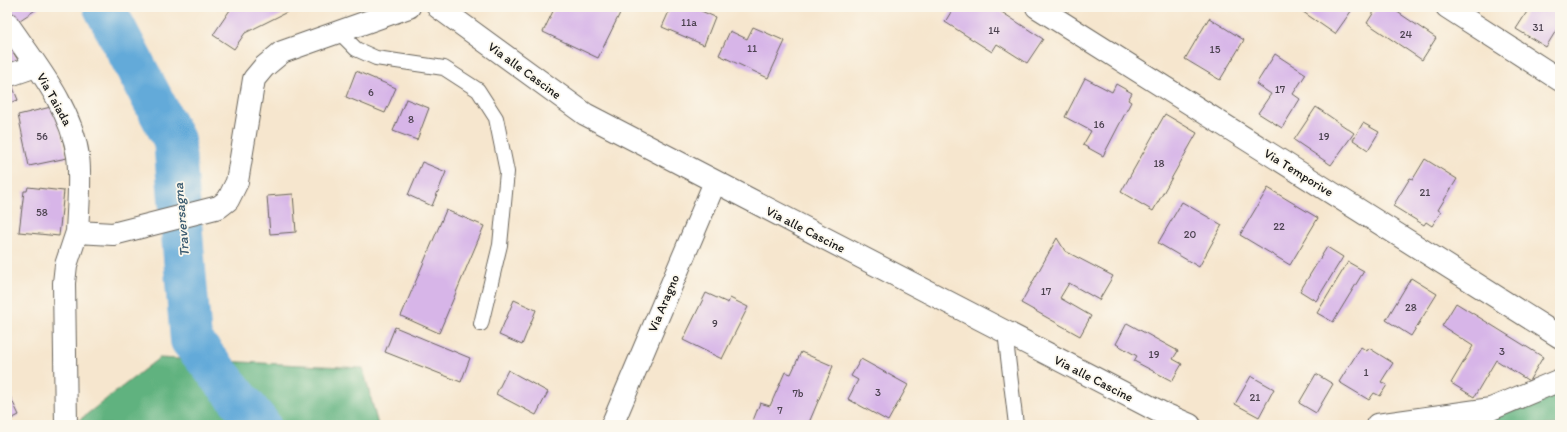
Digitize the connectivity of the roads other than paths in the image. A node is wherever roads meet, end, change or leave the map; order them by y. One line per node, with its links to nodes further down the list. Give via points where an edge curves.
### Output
1 (409, 7): 6 (street)
2 (438, 7): 10 (street, Via alle Cascine, via 586,114)
3 (1037, 7): 14 (street, Via Temporive)
4 (1447, 7): 9 (street)
5 (7, 23): 7 (street, Via Taiada)
6 (340, 33): 11 (street, via 282,52 254,79 238,182 228,200 218,208 113,234); 12 (lane, via 356,50 376,58 444,68 478,90 496,118 507,172 500,245)
7 (36, 66): 8 (street); 11 (street, Via Taiada, via 63,109 76,143 79,158)
8 (7, 76)
9 (1560, 80)
10 (715, 182): 13 (street, Via alle Cascine); 17 (street, Via Aragno)
11 (77, 232): 16 (street, Via Taiada, via 66,265 64,283)
12 (481, 324)
13 (1005, 332): 18 (lane); 19 (street, Via alle Cascine)
14 (1560, 336)
15 (1560, 380): 20 (street, via 1491,410)
16 (66, 425)
17 (612, 425)
18 (1016, 425)
19 (1190, 425)
20 (1377, 425)

